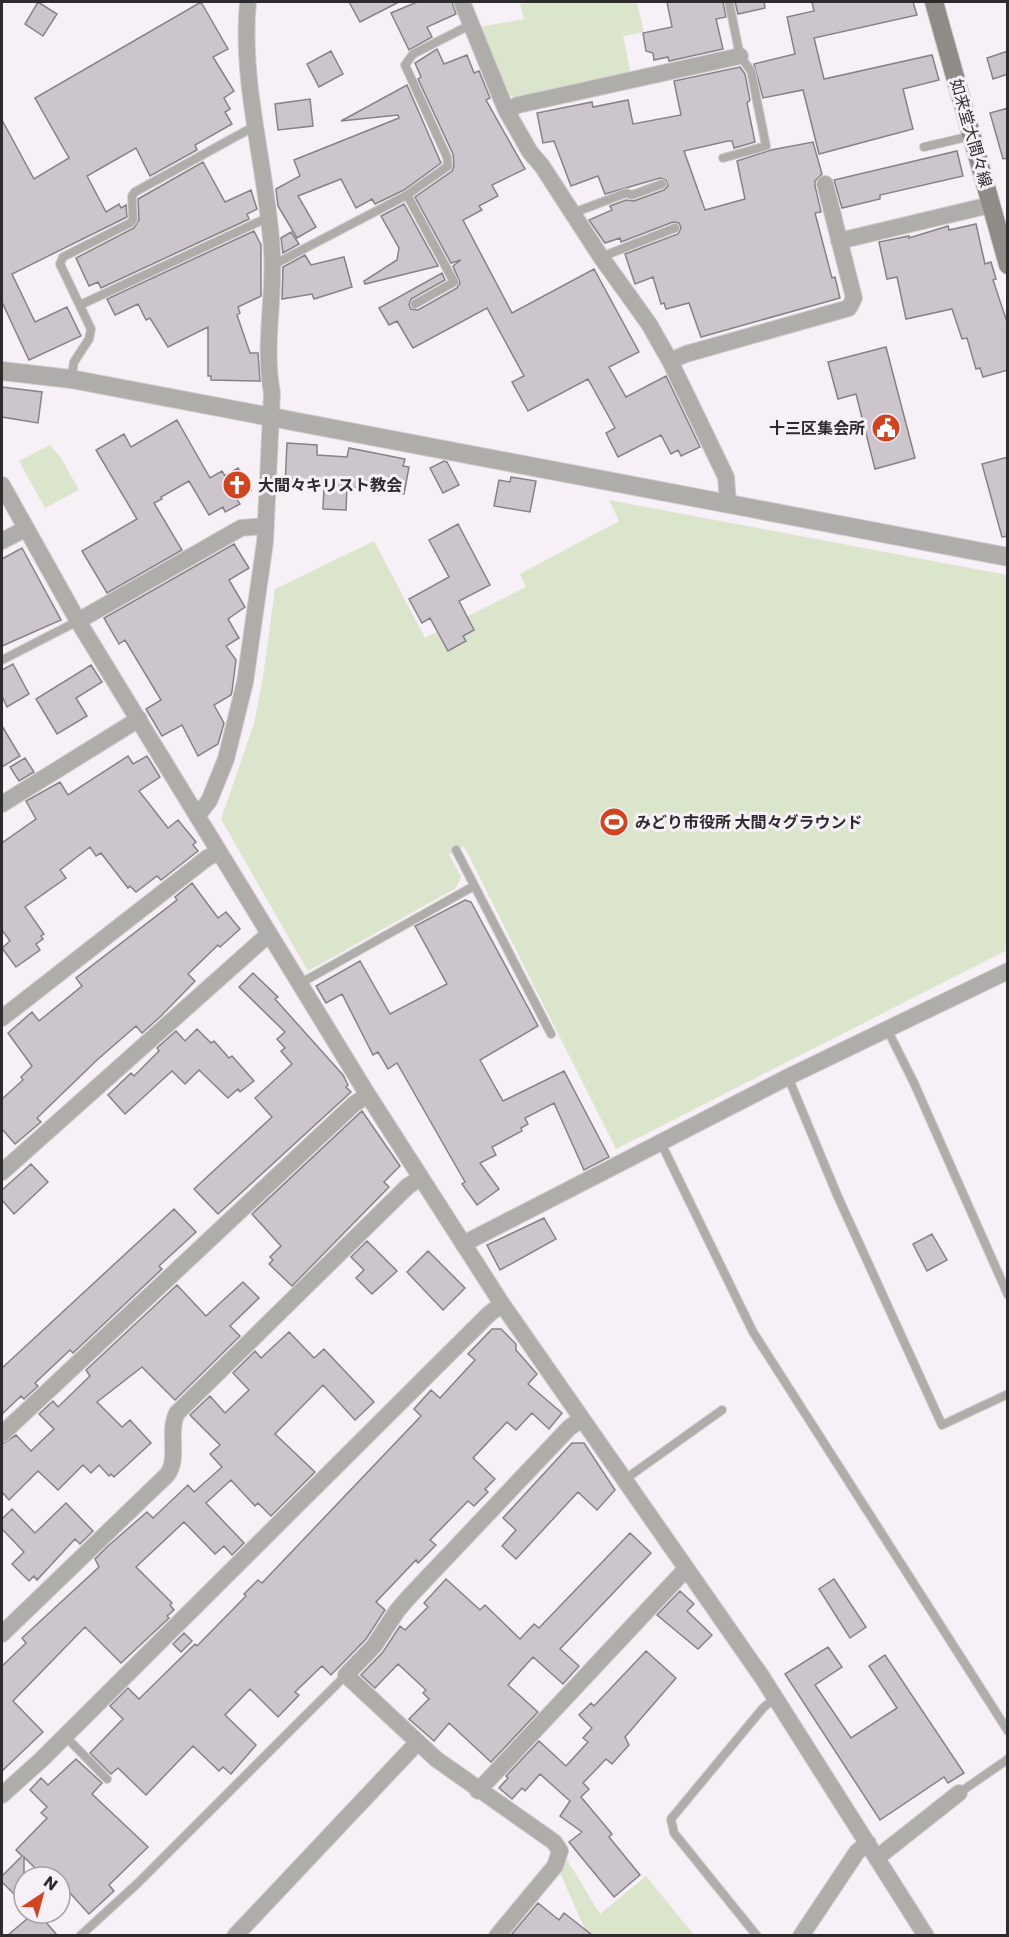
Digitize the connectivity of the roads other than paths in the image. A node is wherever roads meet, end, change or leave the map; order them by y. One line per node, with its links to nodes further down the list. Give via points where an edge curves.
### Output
1 (248, 2): 8 (street, via 246,56)
2 (462, 2): 5 (street)
3 (729, 2): 6 (lane)
4 (934, 2): 9 (main road, 如来堂大間々線)
5 (471, 24): 7 (street); 14 (lane, via 408,58 405,65 448,162 443,170)
6 (740, 56): 7 (street); 11 (lane, via 751,71 766,146)
7 (506, 110): 16 (street)
8 (255, 126): 17 (street); 24 (lane, via 135,192 130,223 63,257 60,264)
9 (972, 136): 10 (lane); 15 (main road, 如来堂大間々線)
10 (924, 147)
11 (723, 158)
12 (662, 184): 16 (lane)
13 (825, 184): 19 (street)
14 (407, 195): 21 (lane); 23 (lane, via 454,282)
15 (990, 205): 19 (street); 22 (main road, 如来堂大間々線)
16 (573, 213): 20 (street)
17 (269, 217): 21 (street); 24 (lane)
18 (675, 228): 20 (lane)
19 (839, 241): 25 (street, via 854,298 849,308 686,354)
20 (601, 257): 25 (street, via 649,324)
21 (273, 265): 28 (street)
22 (1008, 265)
23 (415, 304)
24 (80, 305): 27 (lane, via 91,334 74,362)
25 (670, 362): 30 (street, via 726,477)
26 (2, 371): 27 (street)
27 (71, 380): 28 (street)
28 (271, 417): 30 (street); 31 (street)
29 (2, 485): 32 (street)
30 (728, 502): 34 (street)
31 (265, 526): 35 (street, via 241,528); 39 (street, via 239,713 209,801)
32 (24, 529): 33 (street); 35 (street)
33 (2, 541)
34 (1008, 557)
35 (78, 621): 36 (lane); 37 (street)
36 (2, 660)
37 (139, 719): 38 (street); 39 (street)
38 (2, 804)
39 (197, 816): 41 (street)
40 (456, 850): 42 (lane)
41 (219, 852): 43 (street); 46 (street)
42 (474, 886): 45 (lane); 48 (lane)
43 (269, 934): 45 (street); 52 (street)
44 (1008, 971): 47 (street)
45 (298, 984): 50 (street)
46 (2, 1018)
47 (887, 1029): 49 (street); 55 (lane)
48 (551, 1034)
49 (788, 1077): 51 (street); 57 (lane, via 942,1425)
50 (368, 1095): 53 (street); 60 (street)
51 (662, 1143): 54 (street); 66 (lane, via 753,1332)
52 (2, 1172)
53 (422, 1178): 54 (street); 63 (street, via 408,1186 177,1413 172,1427 172,1466 167,1475)
54 (464, 1244): 56 (street)
55 (1008, 1295)
56 (502, 1304): 59 (street); 67 (street)
57 (1008, 1394)
58 (722, 1410): 61 (lane)
59 (581, 1419): 61 (street); 64 (street, via 408,1598 374,1646)
60 (2, 1434)
61 (624, 1480): 62 (street)
62 (686, 1569): 65 (street); 71 (street)
63 (2, 1634)
64 (346, 1675): 68 (street); 76 (lane, via 138,1883)
65 (775, 1698): 74 (street); 79 (lane, via 671,1819 674,1833)
66 (1008, 1731)
67 (65, 1736): 70 (lane); 73 (street)
68 (417, 1743): 71 (street); 77 (street)
69 (1008, 1759): 72 (lane)
70 (107, 1779)
71 (478, 1791): 78 (street, via 554,1842 560,1851 555,1866)
72 (959, 1793): 75 (street)
73 (2, 1795)
74 (868, 1842): 75 (street); 80 (street, via 857,1852)
75 (878, 1857): 81 (street)
76 (80, 1935)
77 (235, 1935)
78 (497, 1935)
79 (757, 1935)
80 (801, 1935)
81 (926, 1935)

